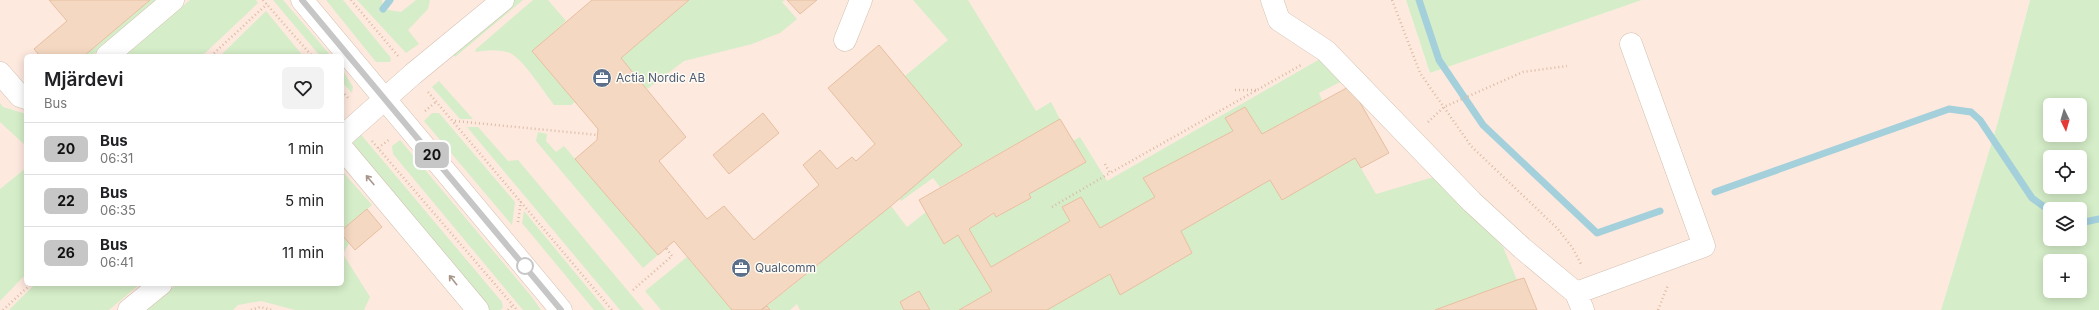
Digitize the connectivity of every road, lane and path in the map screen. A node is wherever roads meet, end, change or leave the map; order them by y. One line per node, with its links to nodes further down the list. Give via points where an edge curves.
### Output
1 (173, 0): 13 (street)
2 (263, 0): 9 (path)
3 (302, 0): 22 (street)
4 (351, 0): 18 (path)
5 (503, 0): 18 (street)
6 (861, 0): 10 (street)
7 (1272, 0): 12 (street, via 1279,20)
8 (1392, 0): 23 (path, via 1420,73)
9 (266, 4): 14 (path); 15 (path)
10 (844, 40)
11 (1631, 44): 38 (street, via 1704,246)
12 (1326, 51): 20 (path); 27 (street)
13 (109, 54)
14 (213, 54)
15 (310, 54)
16 (1567, 66): 23 (path, via 1523,72)
17 (0, 73): 21 (street)
18 (413, 74): 22 (street); 24 (path)
19 (1235, 90): 20 (path)
20 (1258, 90): 30 (path)
21 (24, 97)
22 (385, 98): 25 (street); 47 (street)
23 (1444, 107): 27 (path); 38 (path, via 1471,146 1557,228 1568,242 1580,263)
24 (454, 121): 26 (path); 31 (path)
25 (350, 130): 39 (path)
26 (598, 135)
27 (1410, 139): 38 (street, via 1472,202 1514,251)
28 (344, 150): 44 (street, one-way to 28)
29 (1105, 164): 30 (path)
30 (1110, 173): 32 (path)
31 (521, 201): 33 (path); 48 (path)
32 (1052, 207)
33 (517, 227)
34 (666, 248): 37 (path, via 672,256)
35 (29, 286): 40 (path)
36 (159, 286): 41 (street)
37 (633, 290)
38 (1583, 297)
39 (513, 305): 45 (path); 46 (path)
40 (3, 310)
41 (129, 310)
42 (251, 310): 43 (path, via 260,307)
43 (272, 310)
44 (478, 310)
45 (508, 310)
46 (517, 310)
47 (561, 310)
48 (612, 310)

